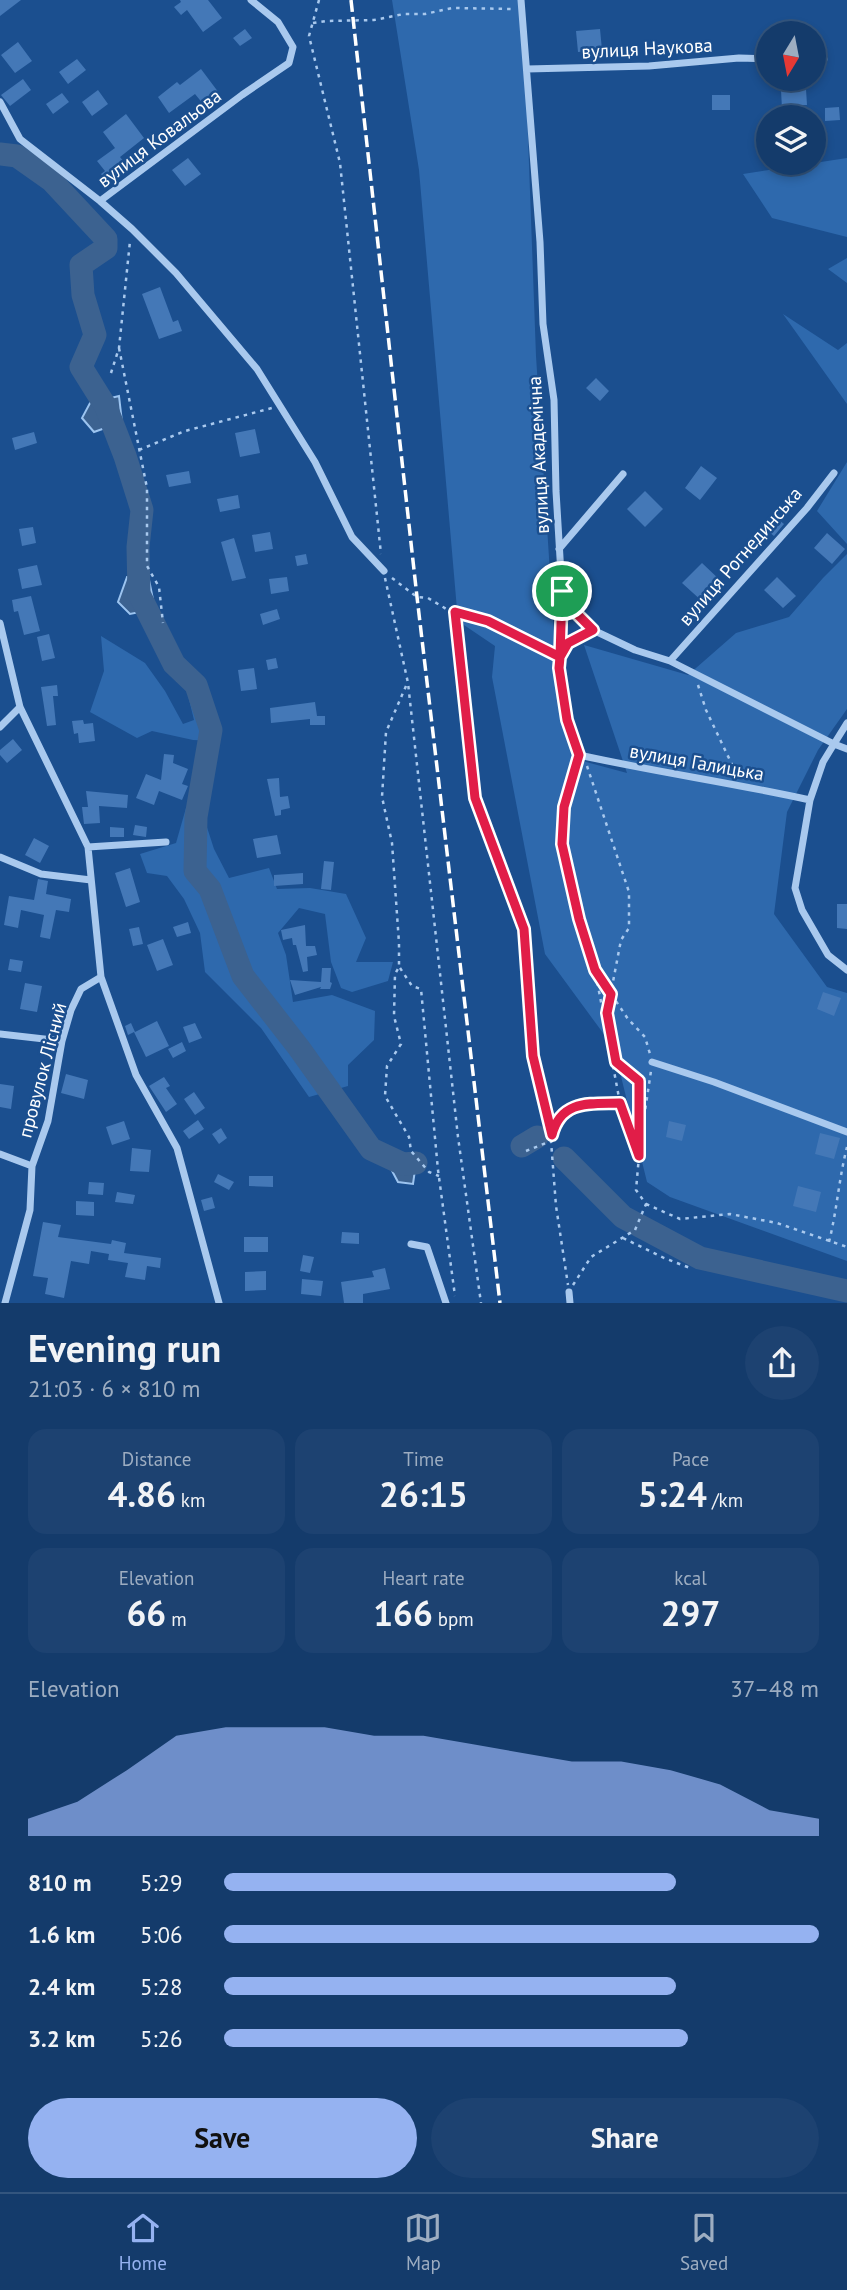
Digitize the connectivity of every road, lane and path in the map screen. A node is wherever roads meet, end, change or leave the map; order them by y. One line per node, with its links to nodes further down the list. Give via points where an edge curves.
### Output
1 (251, 0): 9 (street, вулиця Ковальова, via 283,30 293,47 289,63)
2 (319, 0): 5 (path)
3 (522, 0): 4 (street, вулиця Академічна)
4 (522, 9): 5 (path, via 452,8 374,20); 7 (street, вулиця Академічна)
5 (313, 23): 18 (path, via 309,36 340,163)
6 (756, 59): 7 (street, вулиця Наукова)
7 (527, 69): 17 (street, вулиця Академічна, via 543,324 554,400)
8 (0, 102): 9 (street, вулиця Ковальова, via 20,139)
9 (100, 201): 10 (street)
10 (132, 229): 11 (path); 13 (street, via 257,369)
11 (119, 348): 12 (path); 14 (path)
12 (111, 373)
13 (280, 406): 14 (path, via 185,431); 18 (street, via 315,462 352,537)
14 (139, 450): 22 (path, via 146,488 147,566 159,587)
15 (834, 473): 25 (street, вулиця Рогнединська)
16 (624, 474): 17 (street)
17 (559, 549): 19 (street, вулиця Академічна)
18 (384, 571): 20 (path, via 417,597); 27 (path)
19 (562, 591): 23 (street, via 568,605); 24 (street)
20 (455, 612): 24 (path, via 488,621); 50 (path, via 475,798 524,929 533,1056)
21 (0, 623): 28 (street)
22 (163, 623)
23 (593, 630): 24 (path, via 568,643); 25 (street)
24 (560, 657): 33 (street, via 567,720)
25 (670, 661): 26 (street)
26 (695, 675): 31 (street); 34 (path)
27 (408, 683): 40 (path, via 386,732 382,797 392,843); 69 (path)
28 (20, 707): 30 (street); 37 (street)
29 (847, 723): 31 (street)
30 (0, 727)
31 (834, 744): 32 (street); 35 (street)
32 (847, 749)
33 (581, 755): 34 (street, вулиця Галицька); 41 (path, via 564,807 562,844); 44 (path, via 629,892 629,928 621,940)
34 (741, 785): 35 (street, вулиця Галицька)
35 (810, 800): 42 (street, via 795,888 802,911 828,955)
36 (166, 842): 37 (street)
37 (88, 847): 39 (street)
38 (0, 857): 39 (street, via 41,874)
39 (91, 880): 43 (street)
40 (399, 967): 57 (path, via 412,986 421,989); 57 (path, via 394,1016 401,1044 387,1066 385,1096 409,1137 411,1151 429,1172)
41 (595, 970): 44 (path); 48 (path)
42 (847, 970)
43 (100, 977): 46 (street, провулок Лісний, via 81,989); 66 (street, via 136,1075 177,1148)
44 (611, 994): 47 (path, via 645,1037); 55 (path, via 607,1013 616,1062 639,1081)
45 (0, 1034): 46 (street)
46 (62, 1041): 56 (street, провулок Лісний, via 48,1121)
47 (652, 1062): 49 (street); 55 (path)
48 (620, 1103): 50 (path, via 576,1105 562,1115); 55 (path)
49 (847, 1132)
50 (552, 1135): 51 (path)
51 (551, 1141): 53 (path); 64 (path)
52 (847, 1147): 60 (path)
53 (526, 1151)
54 (0, 1154): 56 (street)
55 (639, 1156): 58 (path, via 636,1190)
56 (32, 1166): 65 (street, провулок Лісний, via 30,1210)
57 (439, 1176): 68 (path)
58 (646, 1204): 59 (path, via 635,1230); 60 (path, via 680,1219 730,1214 778,1223)
59 (623, 1238): 63 (path); 64 (path, via 591,1257)
60 (829, 1242): 62 (path)
61 (411, 1244): 67 (street, via 427,1247)
62 (847, 1247)
63 (690, 1268)
64 (569, 1292): 70 (street)
65 (5, 1303)
66 (219, 1303)
67 (446, 1303)
68 (456, 1303)
69 (481, 1303)
70 (570, 1303)

